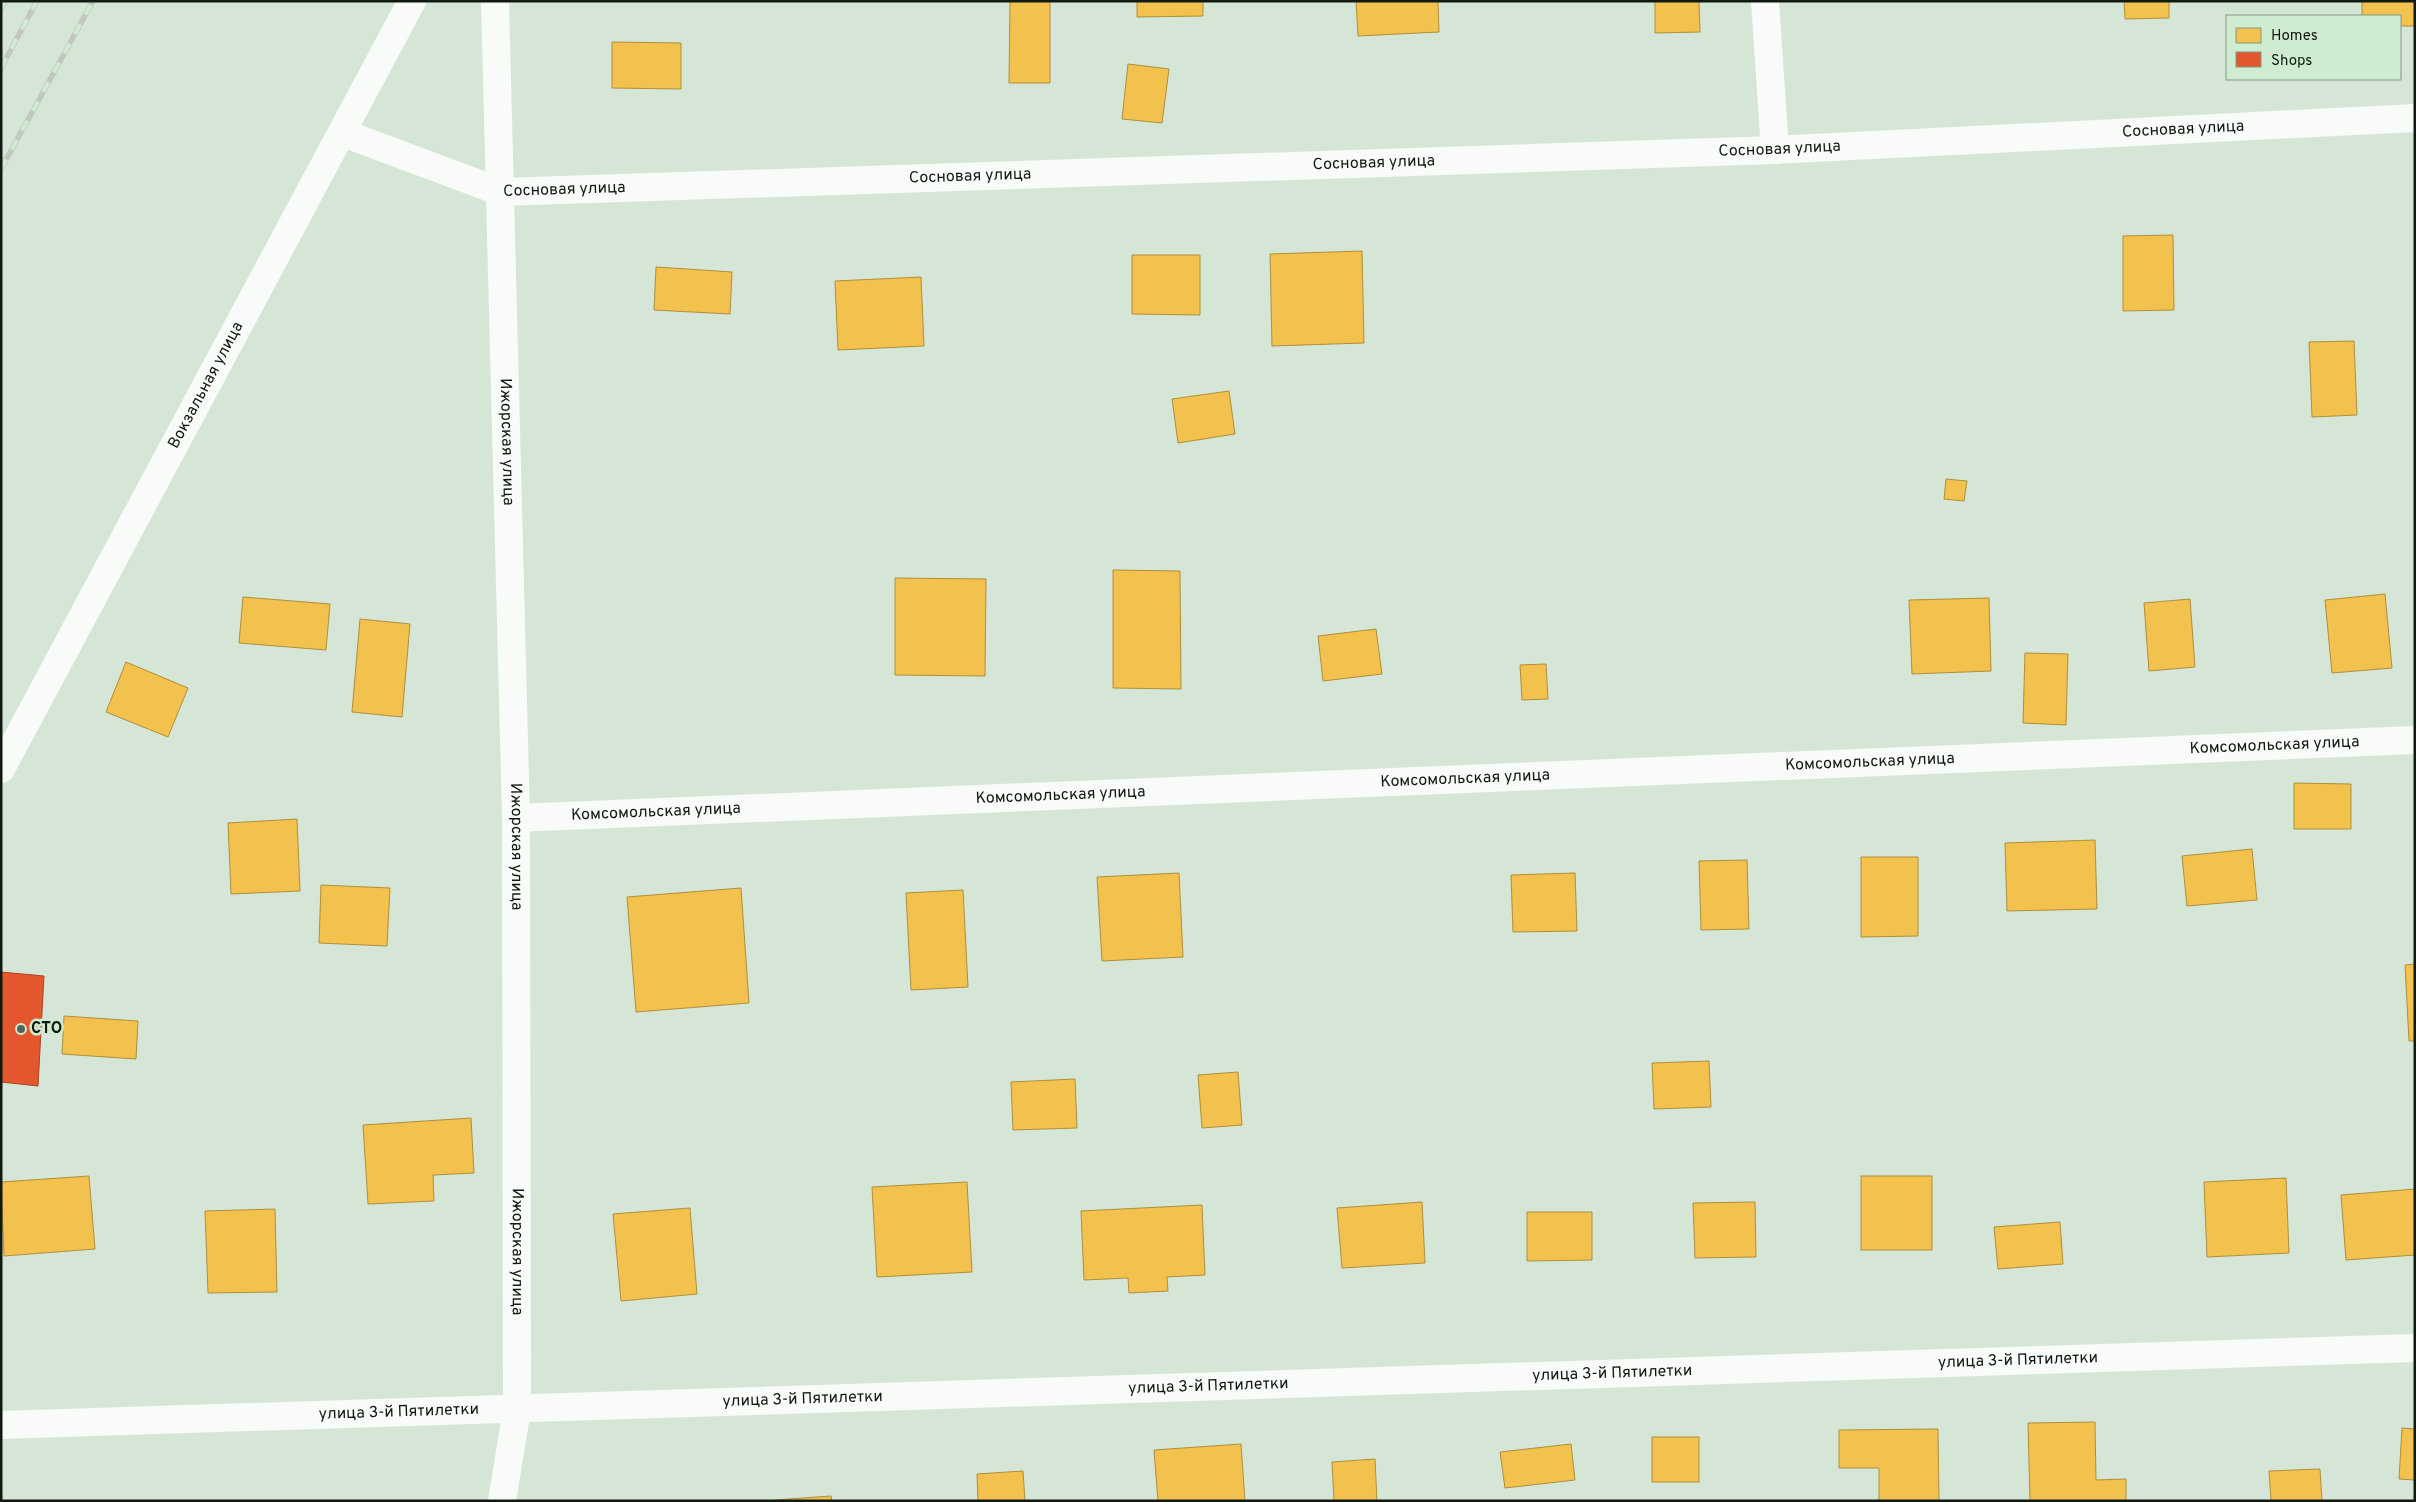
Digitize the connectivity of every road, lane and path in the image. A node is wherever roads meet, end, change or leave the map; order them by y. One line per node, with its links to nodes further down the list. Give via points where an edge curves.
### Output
1 (412, 1): 5 (street, Вокзальная улица)
2 (495, 1): 7 (street, Ижорская улица)
3 (1765, 1): 6 (street)
4 (2415, 118): 6 (street, Сосновая улица)
5 (343, 133): 7 (street, Сосновая улица); 9 (street, Вокзальная улица)
6 (1775, 150): 7 (street, Сосновая улица)
7 (501, 192): 10 (street, Ижорская улица)
8 (2415, 740): 10 (street, Комсомольская улица)
9 (1, 770)
10 (516, 818): 12 (street, Ижорская улица)
11 (2415, 1348): 12 (street, улица 3-й Пятилетки)
12 (517, 1409): 13 (street, улица 3-й Пятилетки); 14 (street, Ижорская улица)
13 (1, 1425)
14 (502, 1501)

